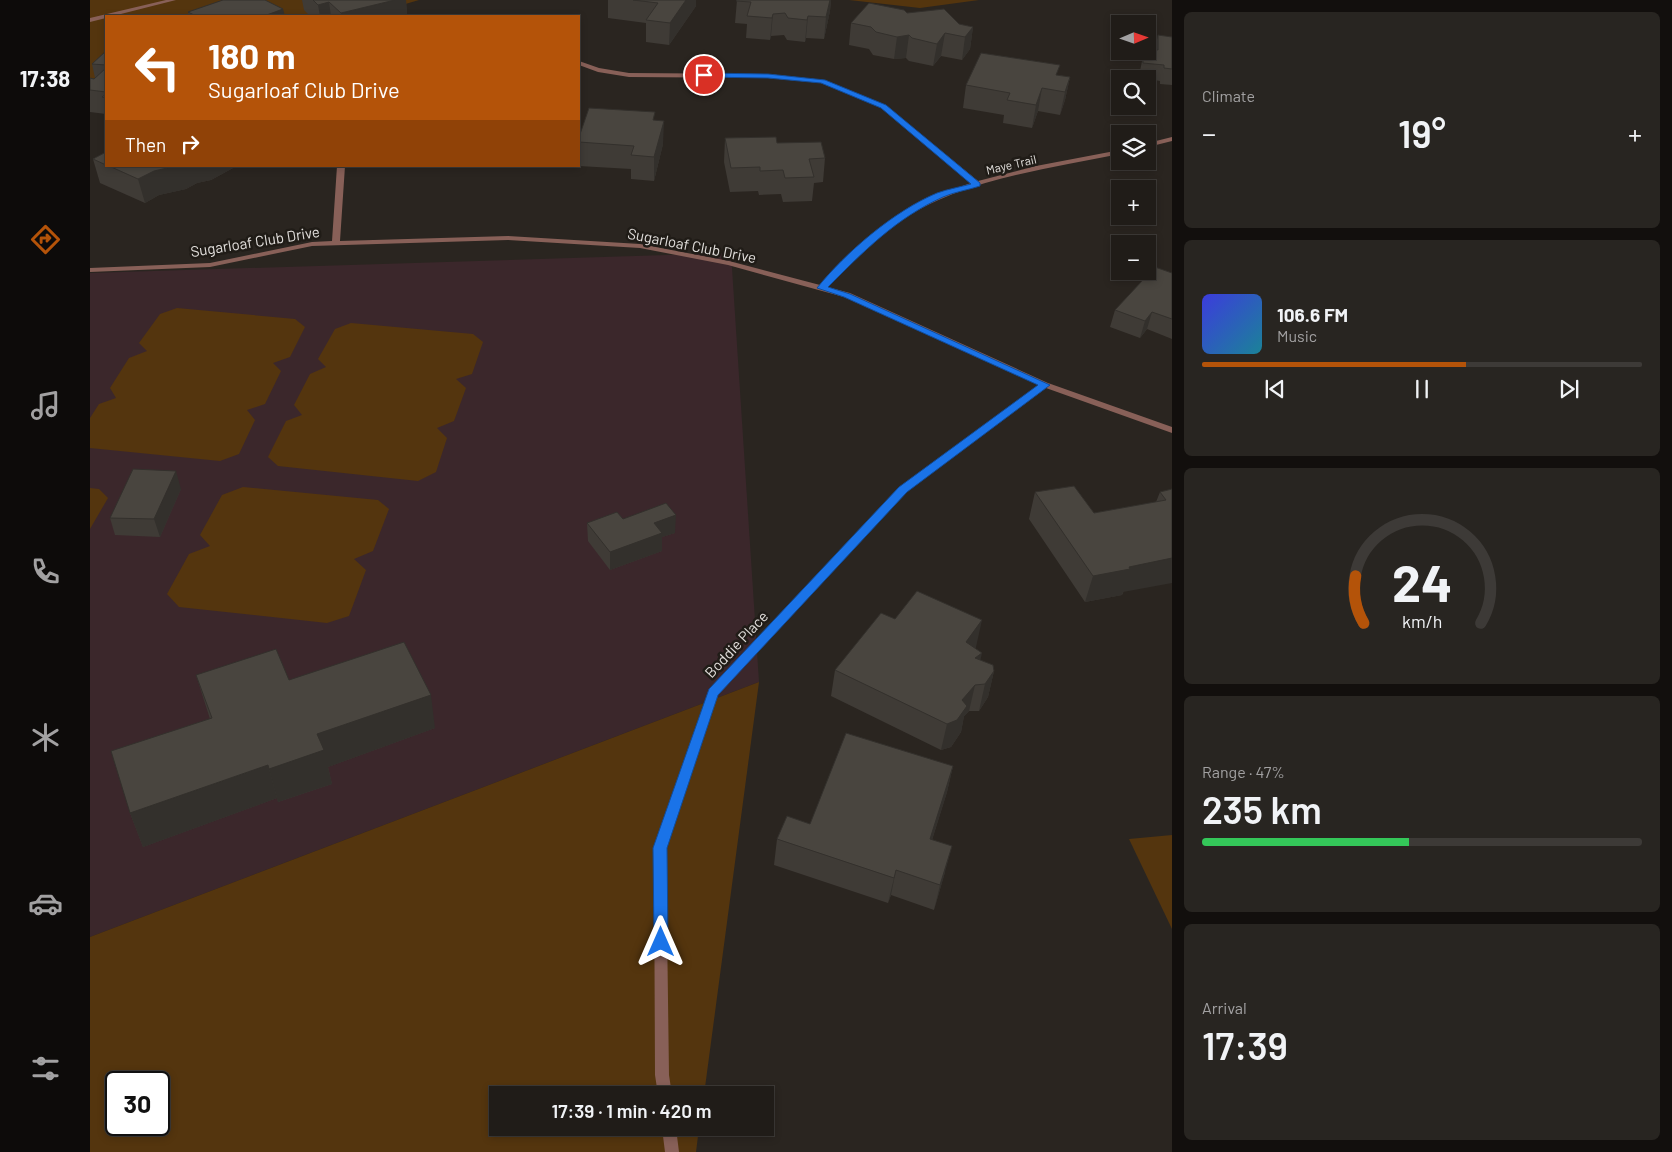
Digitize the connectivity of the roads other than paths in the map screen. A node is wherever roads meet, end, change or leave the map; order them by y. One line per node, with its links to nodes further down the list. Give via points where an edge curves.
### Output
1 (173, 0): 2 (street)
2 (110, 15)
3 (105, 16): 4 (street)
4 (90, 20)
5 (580, 63): 10 (street, via 629,75 768,76 822,81 883,106)
6 (1172, 139): 7 (street)
7 (1156, 143)
8 (1111, 154): 10 (street, Maye Trail)
9 (342, 167): 11 (street)
10 (977, 184): 13 (street, Maye Trail, via 940,195 901,216 870,239)
11 (336, 244): 12 (street, Sugarloaf Club Drive, via 312,244 210,265); 13 (street, Sugarloaf Club Drive, via 508,238 640,246 729,263)
12 (90, 270)
13 (821, 288): 14 (street, Sugarloaf Club Drive, via 847,296)
14 (1045, 385): 15 (street, Sugarloaf Club Drive); 16 (street, Boddie Place, via 903,490 713,693 660,848)
15 (1172, 430)
16 (664, 1086)
17 (670, 1136): 18 (street)
18 (672, 1152)

